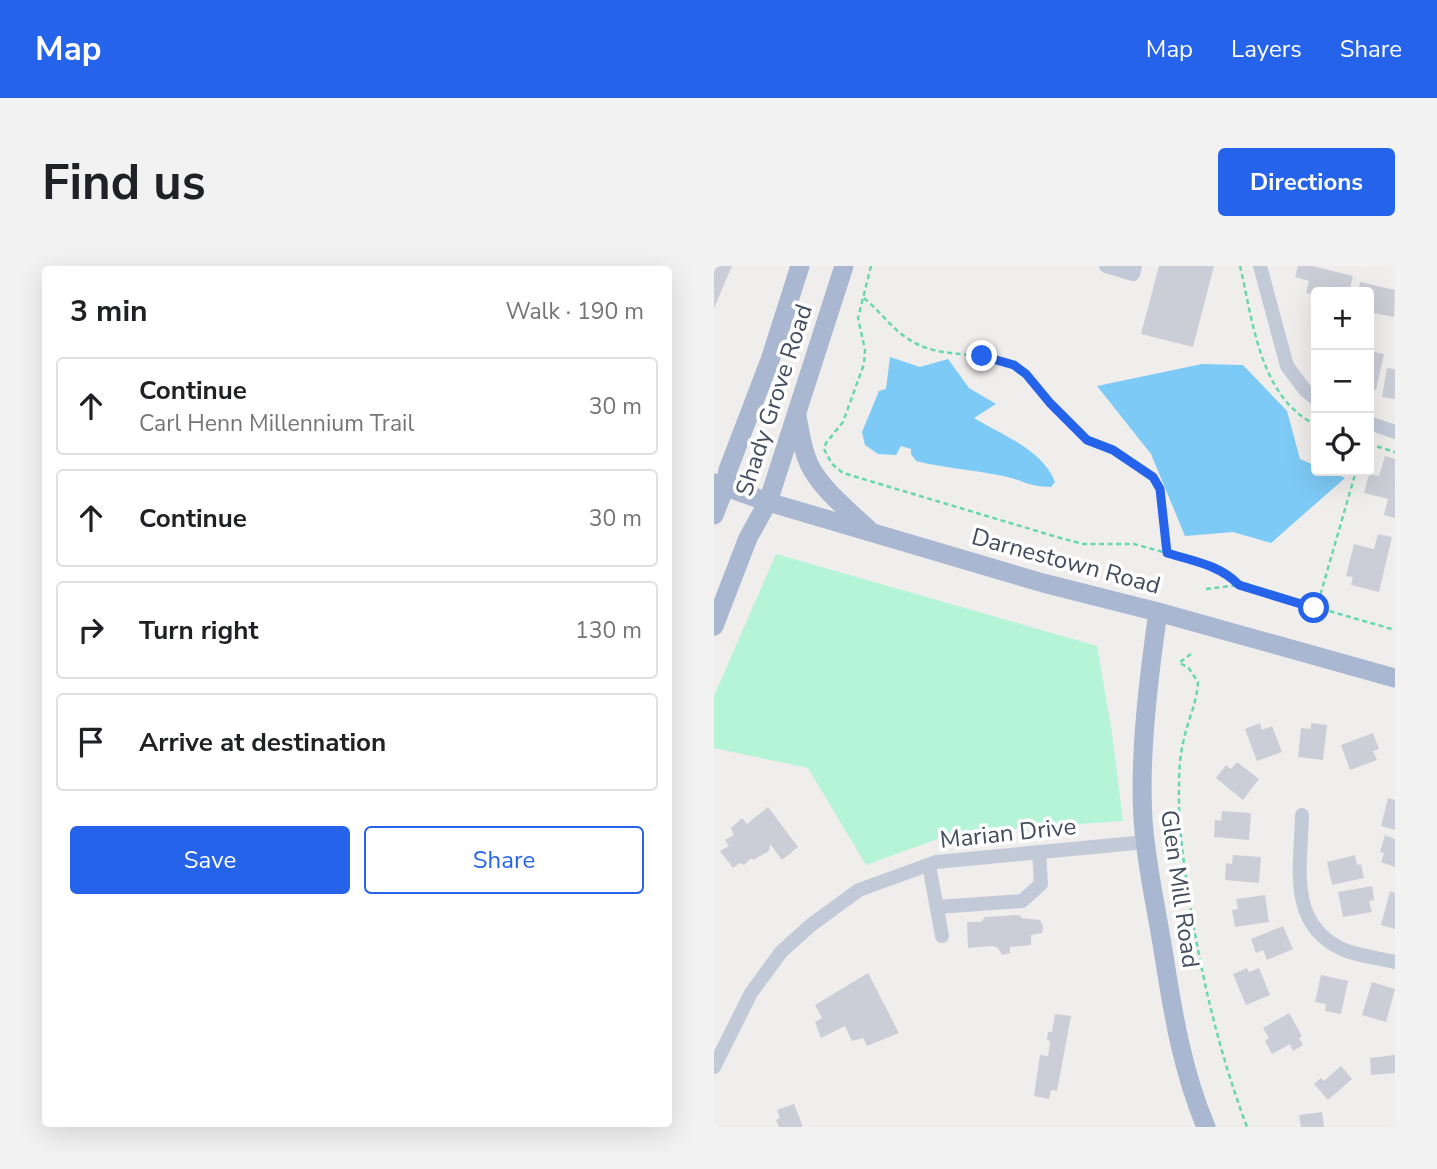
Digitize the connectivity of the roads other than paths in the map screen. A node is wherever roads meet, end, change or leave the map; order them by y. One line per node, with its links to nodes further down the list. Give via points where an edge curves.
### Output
1 (800, 266): 10 (main road, Shady Grove Road, via 770,360)
2 (844, 266): 7 (main road, Shady Grove Road)
3 (1106, 266): 4 (street, via 1133,274)
4 (1135, 266)
5 (1260, 266): 6 (street, via 1287,366)
6 (1311, 395)
7 (796, 411): 11 (main road, Shady Grove Road); 13 (main road, via 810,466)
8 (1374, 425): 9 (street)
9 (1395, 432)
10 (720, 485): 11 (main road, Darnestown Road); 12 (main road, Shady Grove Road)
11 (768, 502): 13 (main road, Darnestown Road); 15 (main road, Shady Grove Road, via 748,538)
12 (714, 516)
13 (871, 532): 14 (main road, Darnestown Road)
14 (1158, 611): 16 (main road, Darnestown Road); 18 (main road, Glen Mill Road, via 1145,752)
15 (714, 626)
16 (1395, 678)
17 (1302, 815): 23 (street, via 1300,898 1318,934 1344,950)
18 (1146, 842): 19 (street, Marian Drive); 25 (main road, Glen Mill Road, via 1174,1022)
19 (1039, 852): 20 (street, Marian Drive); 21 (street, via 1041,884 1022,901)
20 (929, 865): 21 (street); 24 (street, Marian Drive, via 859,890 781,952 751,993)
21 (937, 907): 22 (street)
22 (942, 936)
23 (1395, 962)
24 (714, 1067)
25 (1206, 1127)

